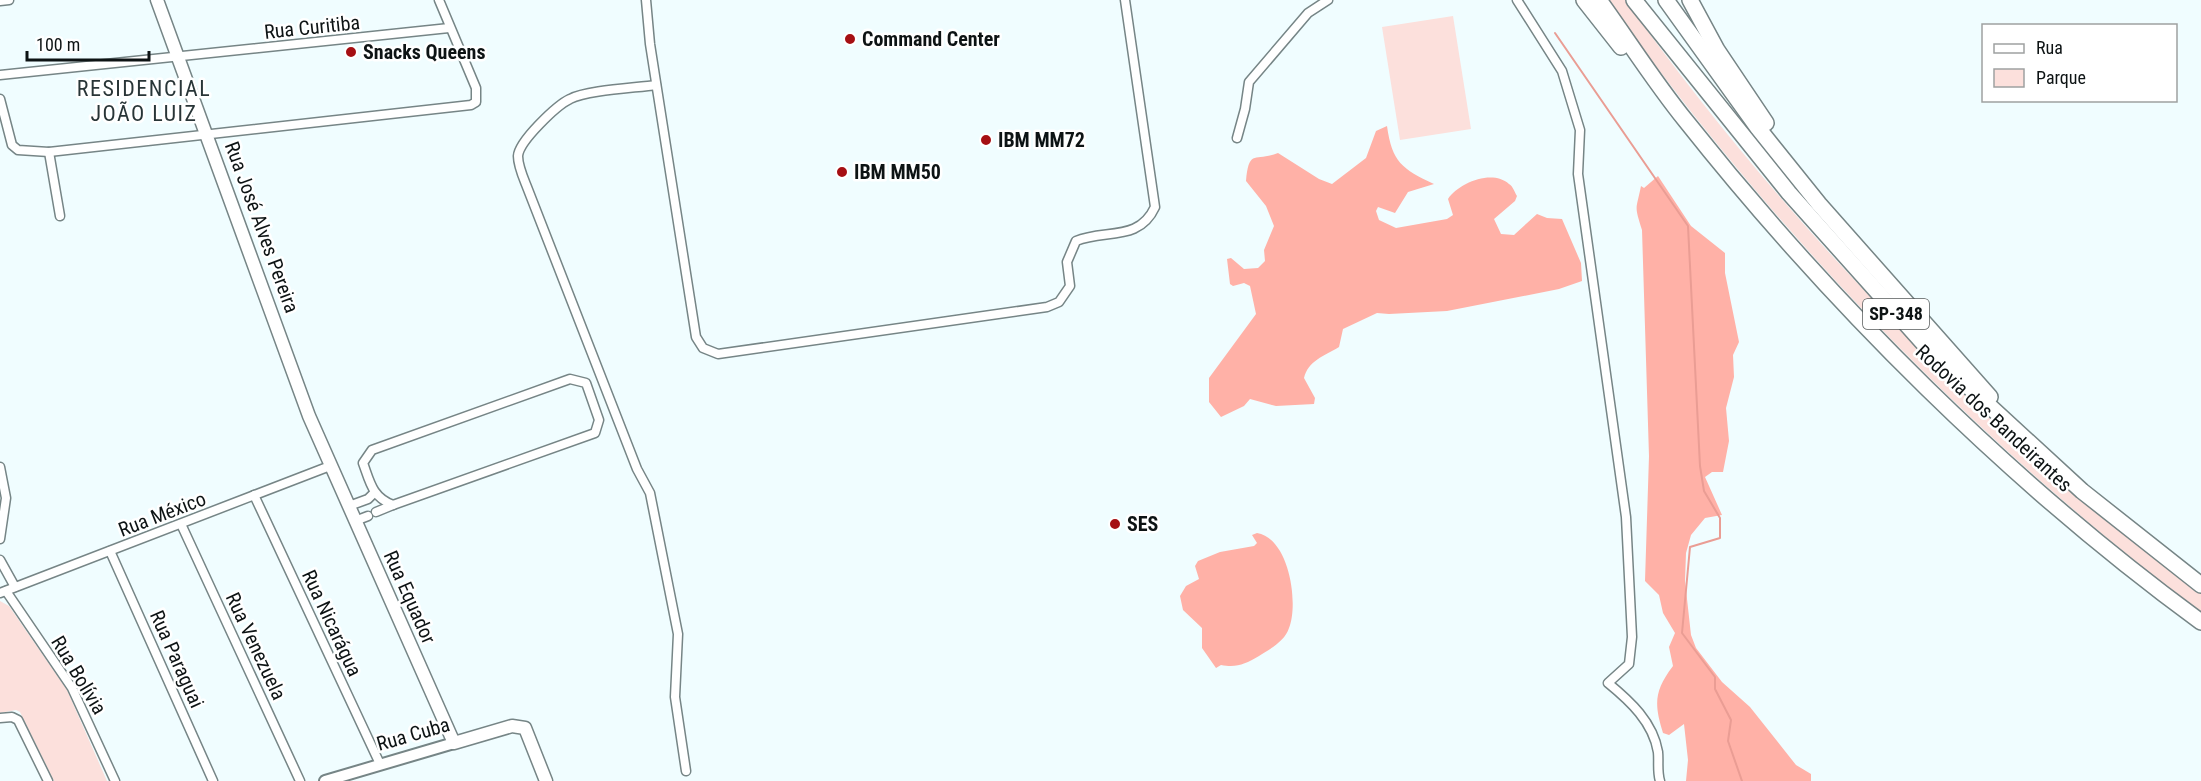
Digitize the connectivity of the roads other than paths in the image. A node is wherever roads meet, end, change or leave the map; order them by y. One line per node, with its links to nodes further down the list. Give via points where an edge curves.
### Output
1 (9, 0): 13 (street)
2 (157, 0): 15 (main road, Rua José Alves Pereira)
3 (439, 0): 14 (street)
4 (645, 0): 17 (street)
5 (1125, 0): 17 (street, via 1155,207 1148,221 1132,230 1076,241 1066,262 1070,286 1067,293 1047,307 727,354 710,352 696,336)
6 (1328, 0): 21 (street, via 1308,13 1249,82)
7 (1517, 0): 50 (street, via 1562,71 1580,130 1578,174 1626,517 1632,637 1629,664 1608,683 1632,702 1651,733 1658,753)
8 (1584, 0): 19 (highway)
9 (1599, 0): 19 (highway, Rodovia dos Bandeirantes / SP-348)
10 (1634, 0): 25 (highway, Rodovia dos Bandeirantes / SP-348, via 1860,275 1933,354)
11 (1666, 0): 23 (highway, via 1758,128)
12 (1690, 0): 23 (highway, via 1718,50)
13 (0, 1)
14 (449, 28): 15 (street, Rua Curitiba); 20 (street, via 476,88 477,98 471,105)
15 (179, 58): 16 (street, Rua Curitiba); 20 (main road, Rua José Alves Pereira)
16 (0, 75)
17 (656, 85): 43 (street, via 571,98 550,114 518,153 527,187 650,493 678,634 675,697)
18 (0, 99): 22 (street, via 12,145 18,150)
19 (1684, 120): 39 (highway, Rodovia dos Bandeirantes / SP-348, via 1767,219 1921,382 2091,535)
20 (207, 133): 22 (street); 26 (main road, Rua José Alves Pereira)
21 (1237, 138)
22 (49, 152): 24 (street)
23 (1819, 204): 25 (highway)
24 (60, 216)
25 (2021, 437): 37 (highway, Rodovia dos Bandeirantes / SP-348)
26 (330, 466): 29 (street, Rua México); 31 (main road, Rua Equador)
27 (0, 467): 34 (street, via 6,498)
28 (374, 493): 30 (street); 30 (street, via 363,463 372,450 570,379 586,383 599,420 595,433); 31 (street)
29 (254, 495): 33 (street, Rua México); 42 (street, Rua Nicarágua)
30 (393, 505): 32 (street)
31 (349, 506): 32 (main road, Rua Equador)
32 (355, 522): 41 (main road, Rua Equador)
33 (182, 525): 35 (street, Rua México); 47 (street, Rua Venezuela)
34 (0, 539)
35 (110, 551): 38 (street, Rua México); 46 (street, Rua Paraguai)
36 (0, 560): 38 (street, Rua Bolívia)
37 (2201, 585)
38 (7, 590): 45 (street, Rua Bolívia, via 72,688)
39 (2201, 622)
40 (0, 718): 44 (street, via 18,720)
41 (454, 743): 42 (street, Rua Cuba); 49 (main road, Rua Cuba, via 512,726 525,728)
42 (380, 764): 48 (street, Rua Cuba)
43 (686, 771)
44 (48, 781)
45 (115, 781)
46 (213, 781)
47 (300, 781)
48 (325, 781)
49 (546, 781)
50 (1660, 781)

